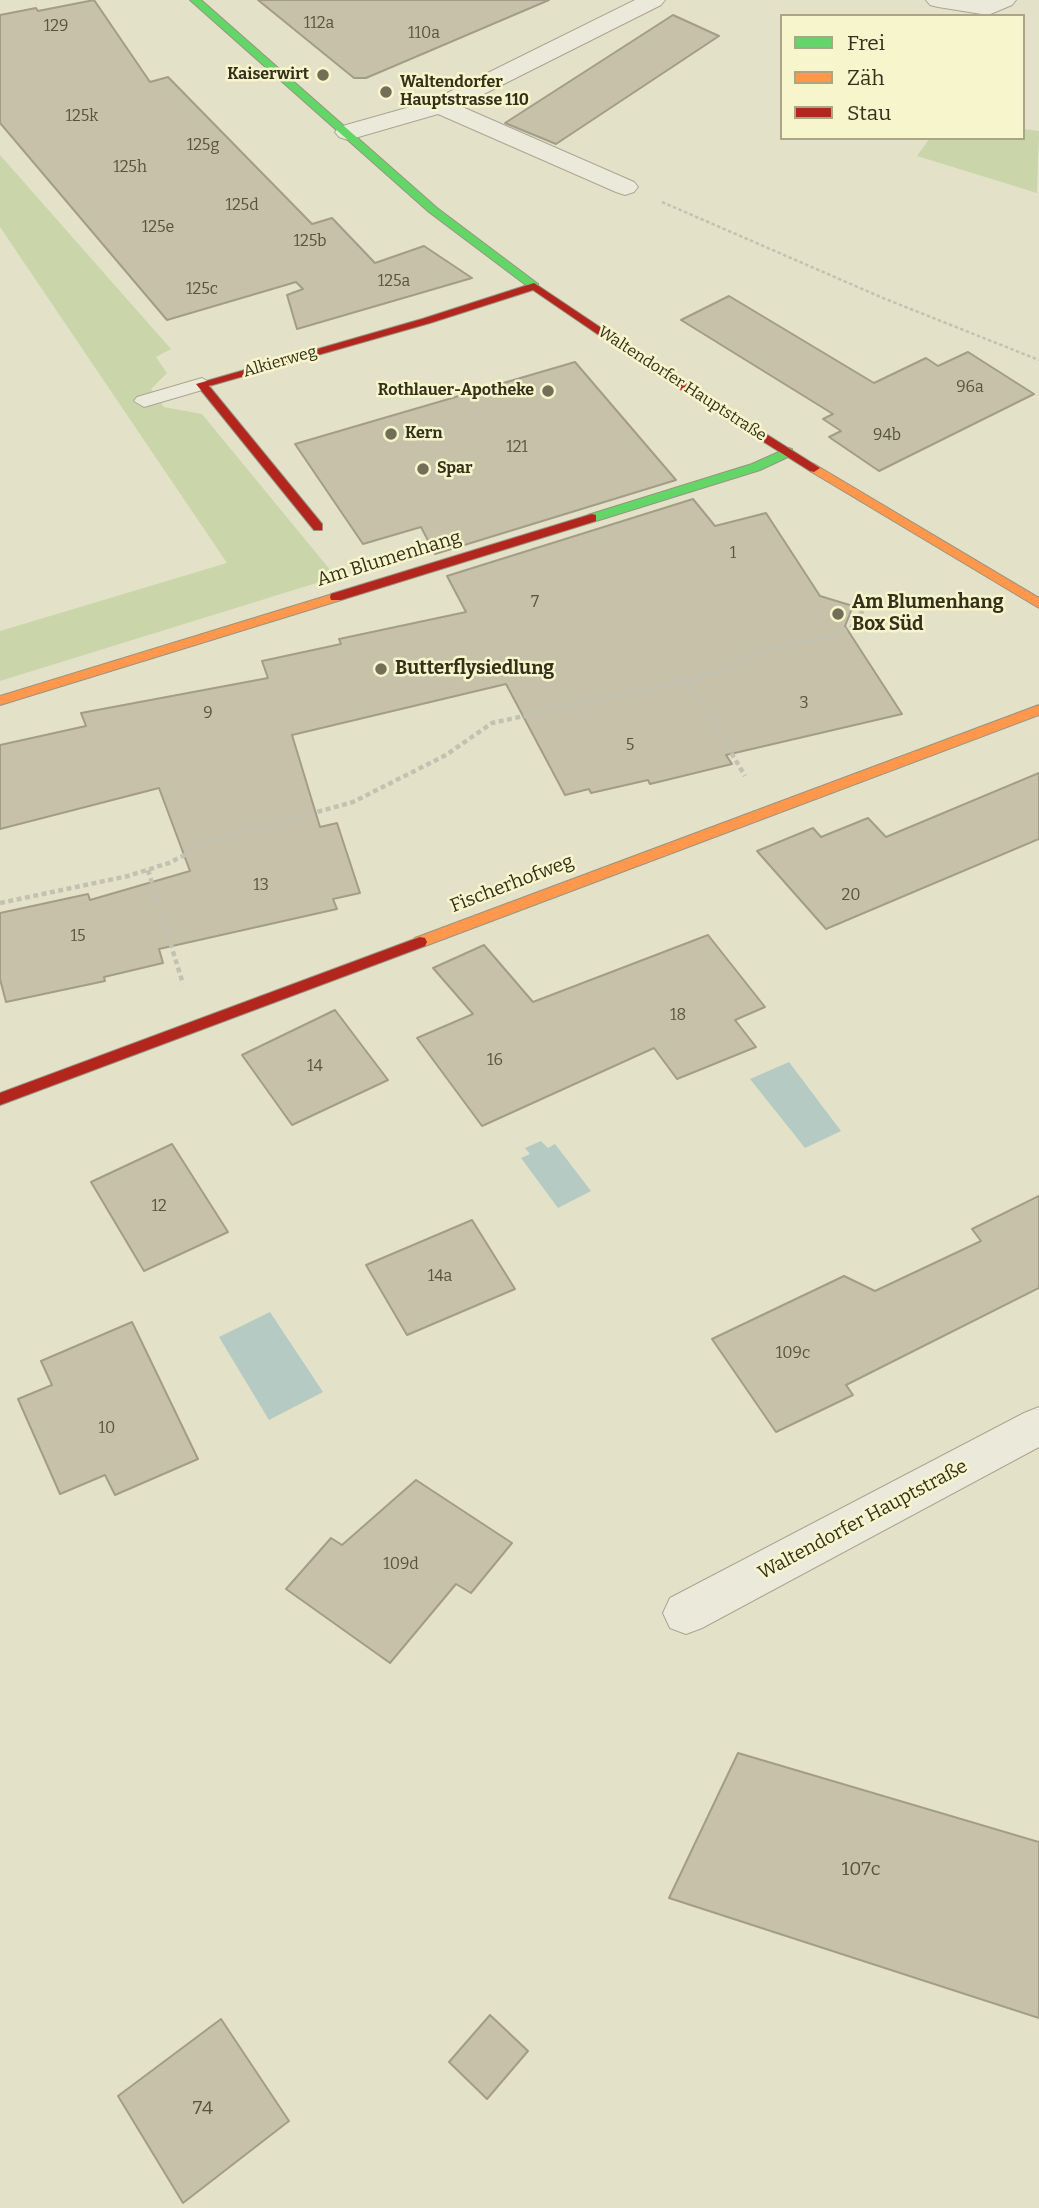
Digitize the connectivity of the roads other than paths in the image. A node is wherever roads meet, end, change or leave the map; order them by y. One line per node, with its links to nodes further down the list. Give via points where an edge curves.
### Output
1 (195, 0): 6 (street, Waltendorfer Hauptstraße)
2 (653, 0): 5 (street)
3 (938, 0): 4 (street, via 988,8)
4 (1004, 0)
5 (440, 106): 6 (street); 7 (street)
6 (348, 132): 8 (street, Waltendorfer Hauptstraße, via 433,210)
7 (625, 187)
8 (534, 286): 9 (street, Alkierweg); 11 (street, Waltendorfer Hauptstraße)
9 (202, 384): 10 (lane); 12 (street)
10 (144, 401)
11 (788, 452): 13 (street, Waltendorfer Hauptstraße); 14 (street, Am Blumenhang, via 756,467)
12 (318, 527)
13 (1039, 604)
14 (0, 701)
15 (1039, 710): 16 (street, Fischerhofweg)
16 (0, 1099)
17 (1039, 1426): 18 (street, Waltendorfer Hauptstraße)
18 (686, 1613)

